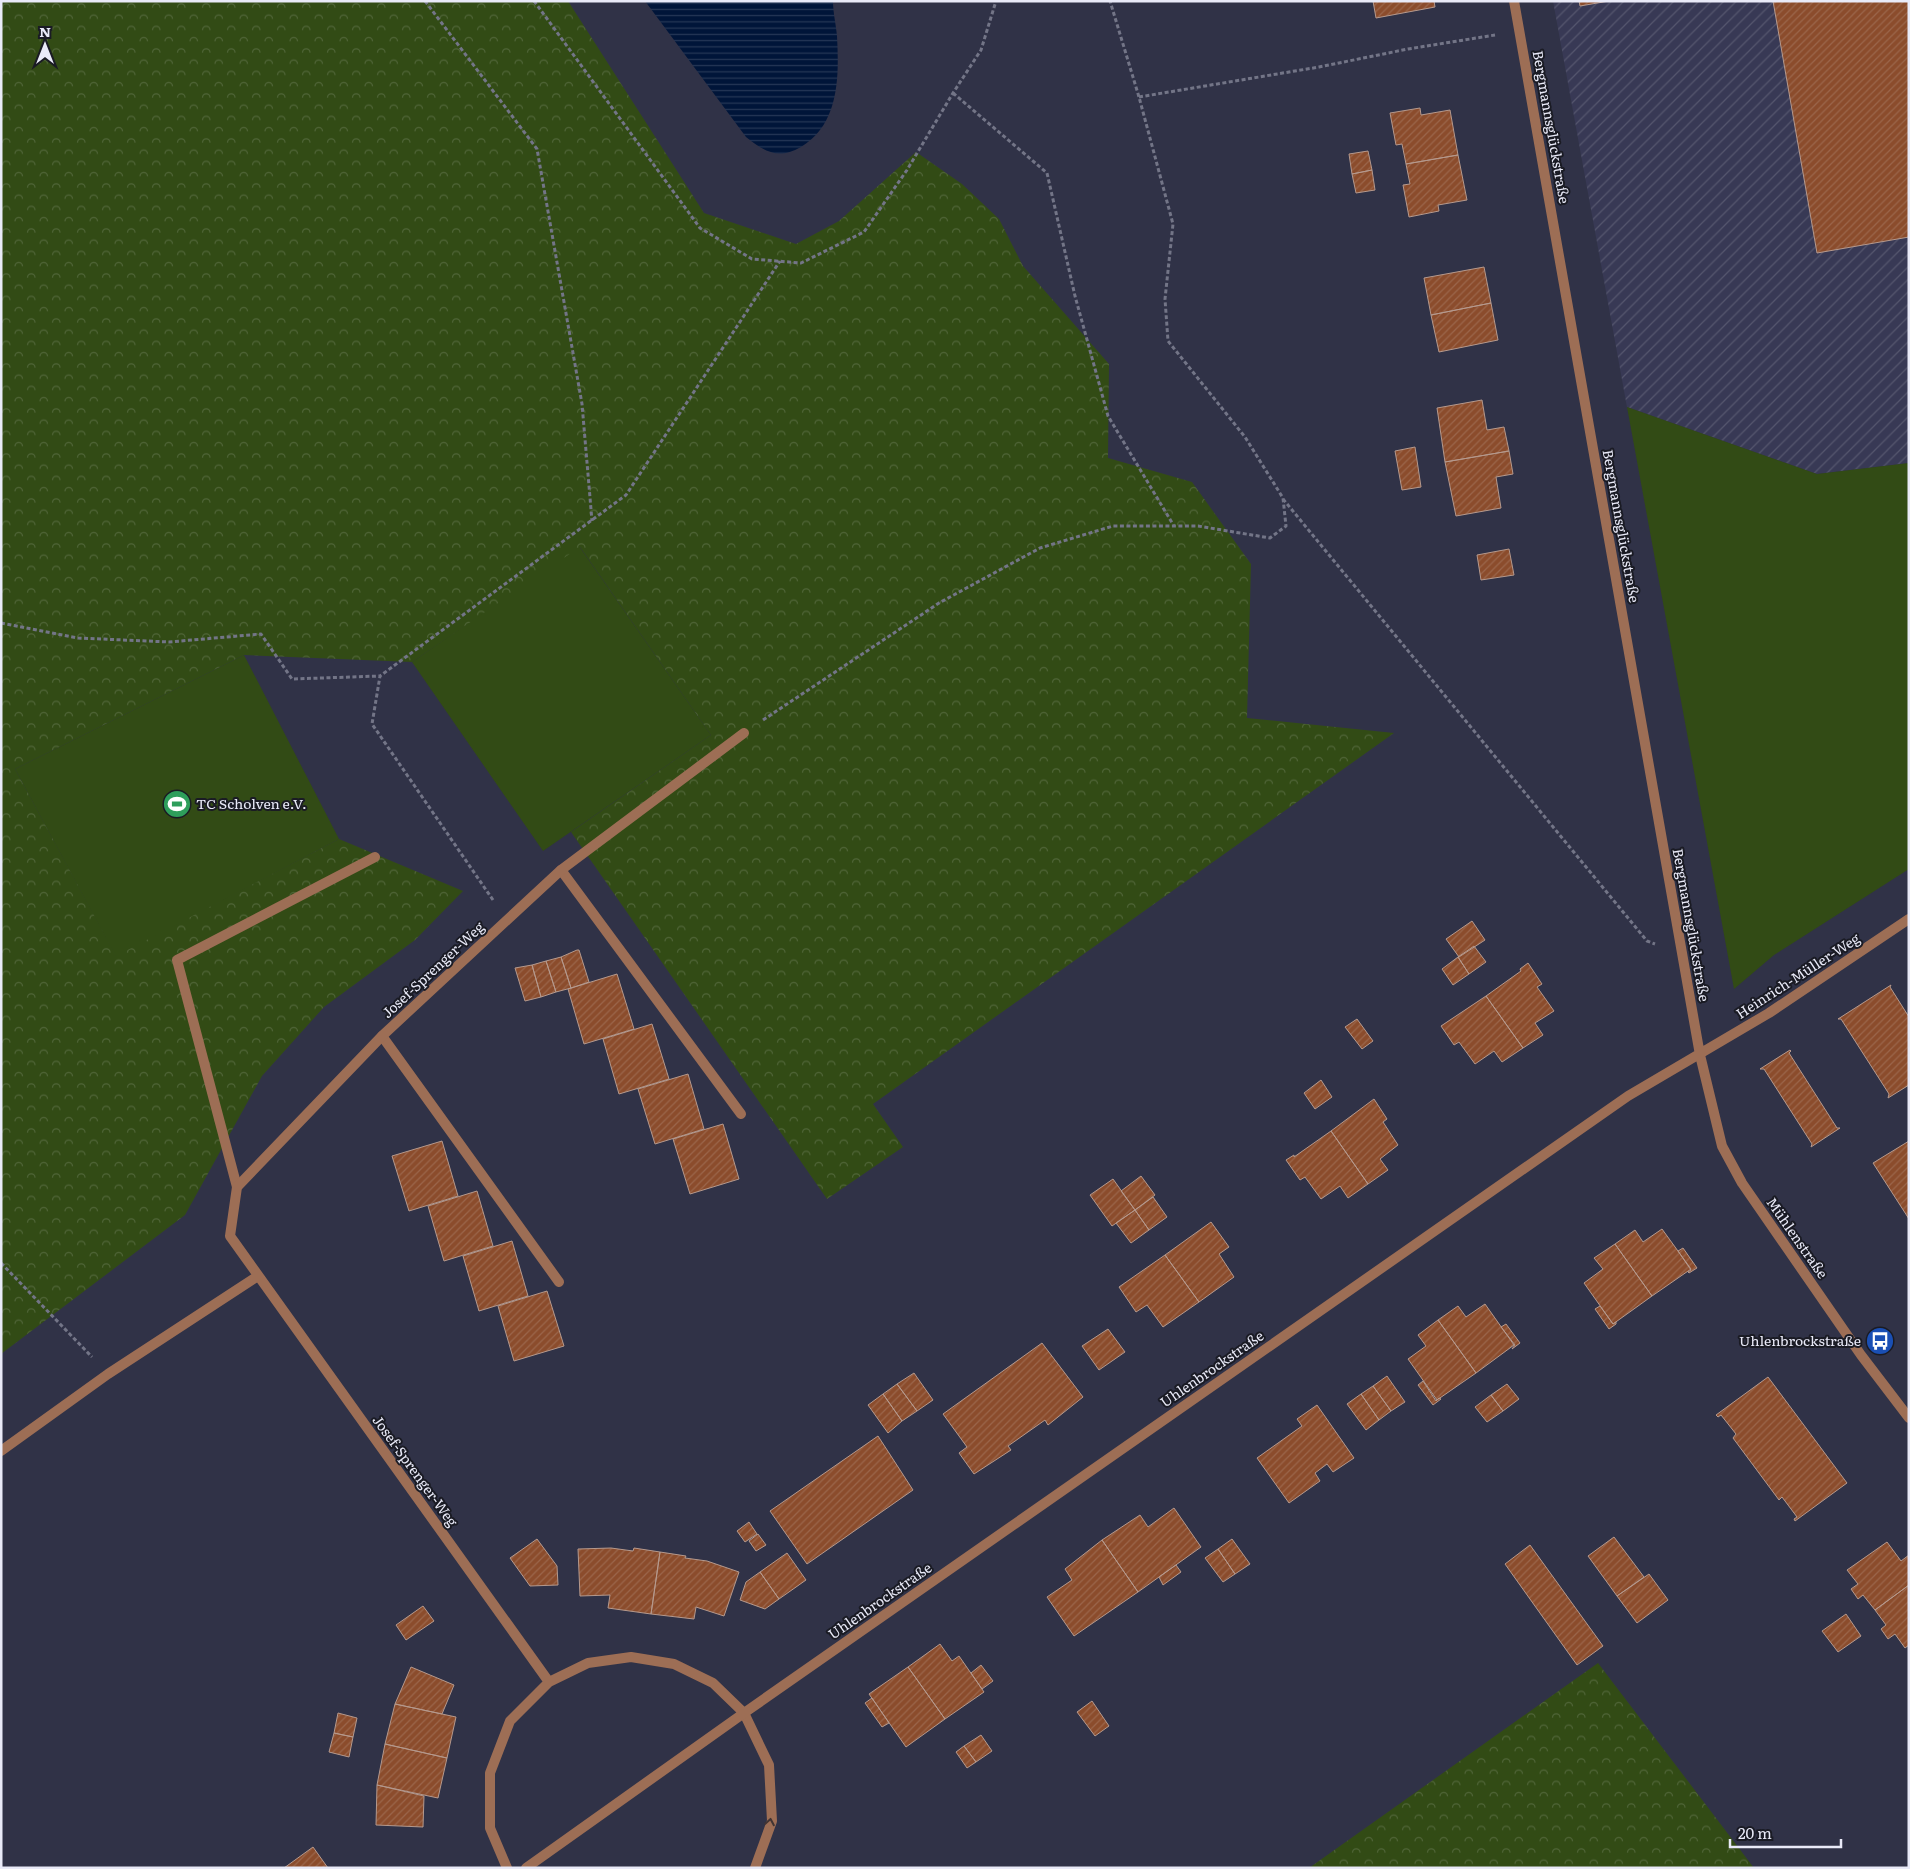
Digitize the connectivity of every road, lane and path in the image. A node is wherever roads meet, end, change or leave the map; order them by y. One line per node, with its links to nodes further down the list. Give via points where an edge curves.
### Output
1 (425, 1): 11 (path, via 537,148 582,404)
2 (534, 1): 9 (path, via 700,228 752,259)
3 (996, 1): 7 (path, via 982,50)
4 (1110, 1): 8 (path)
5 (1514, 1): 6 (street, Bergmannsglückstraße)
6 (1520, 32): 8 (path); 20 (street, Bergmannsglückstraße)
7 (953, 93): 9 (path, via 907,170 864,232 801,263); 12 (path, via 1047,173 1075,296 1108,416)
8 (1139, 97): 10 (path, via 1173,224 1165,299 1168,341 1245,437)
9 (780, 261): 11 (path, via 626,495)
10 (1283, 498): 12 (path, via 1286,526 1270,538 1198,526); 20 (path, via 1647,940)
11 (592, 520): 14 (path)
12 (1174, 526): 15 (path, via 1113,526 1040,548 939,603)
13 (1, 623): 14 (path, via 78,638 169,642 262,634 292,679)
14 (380, 676): 18 (path, via 372,724)
15 (744, 733): 17 (street, Josef-Sprenger-Weg)
16 (375, 857): 24 (street, via 177,960)
17 (561, 870): 21 (street, Josef-Sprenger-Weg); 23 (street)
18 (497, 906)
19 (1909, 919): 22 (street, Heinrich-Müller-Weg)
20 (1682, 954): 22 (street, Bergmannsglückstraße)
21 (382, 1036): 24 (street, Josef-Sprenger-Weg); 27 (street)
22 (1700, 1055): 29 (street, Mühlenstraße, via 1722,1146 1742,1182 1861,1355); 32 (street, Uhlenbrockstraße, via 1620,1101)
23 (741, 1114)
24 (236, 1188): 26 (street, Josef-Sprenger-Weg, via 230,1236)
25 (1, 1262): 28 (path)
26 (258, 1276): 28 (street); 31 (street, Josef-Sprenger-Weg)
27 (559, 1282)
28 (108, 1374): 30 (street)
29 (1909, 1418)
30 (1, 1451)
31 (549, 1682): 32 (street, via 588,1663 631,1657 666,1662 713,1683); 33 (street, via 510,1721 490,1772 490,1828)
32 (744, 1713): 34 (street, Uhlenbrockstraße); 35 (street, one-way to 32, via 772,1821 769,1764)
33 (507, 1868)
34 (526, 1868)
35 (755, 1868)

